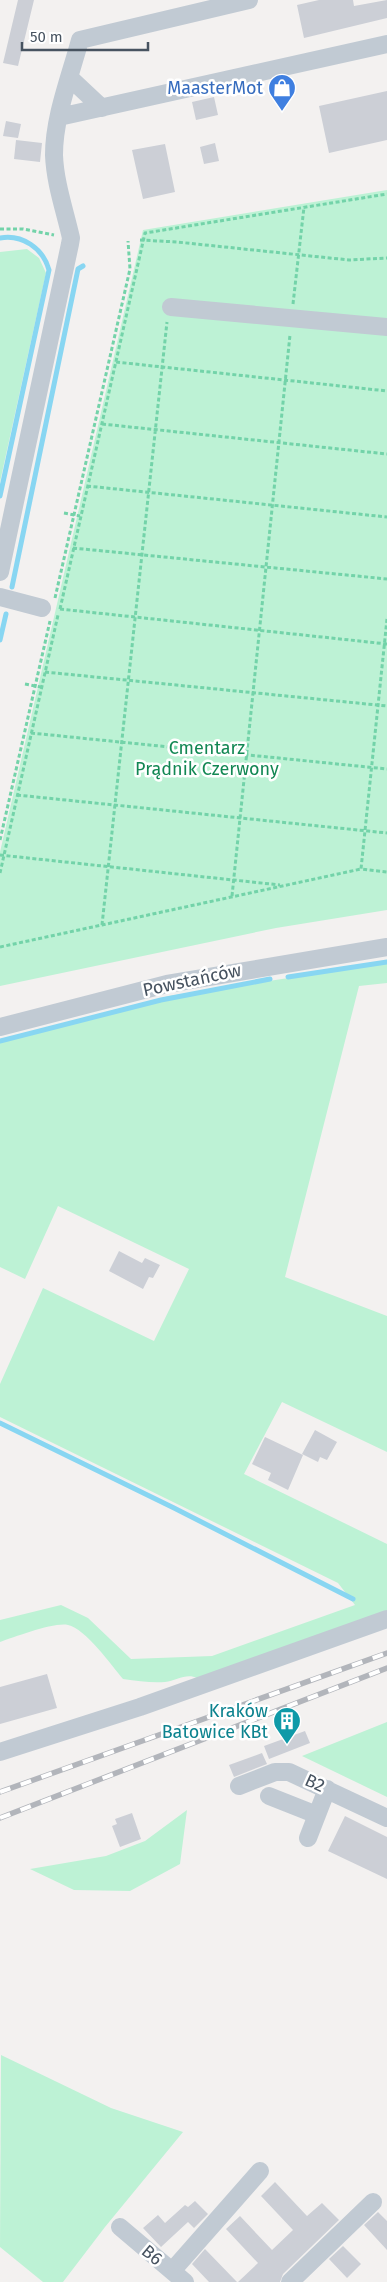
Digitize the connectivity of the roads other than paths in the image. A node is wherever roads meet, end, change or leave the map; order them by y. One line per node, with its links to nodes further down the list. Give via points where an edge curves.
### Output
1 (249, 0): 3 (street, via 80,40)
2 (387, 44): 4 (street)
3 (70, 78): 4 (street); 5 (street)
4 (102, 108): 5 (street)
5 (59, 117): 8 (street, via 54,156 71,238)
6 (169, 311): 7 (street)
7 (387, 327)
8 (0, 572)
9 (0, 597): 10 (street)
10 (52, 609)
11 (387, 947): 12 (street, Powstańców, via 168,984)
12 (0, 1027)
13 (387, 1619): 14 (street, via 140,1707)
14 (0, 1752)
15 (239, 1786): 16 (street, B2, via 275,1772 289,1772)
16 (327, 1789): 18 (street); 19 (street, B2)
17 (270, 1796): 18 (street)
18 (317, 1815): 20 (street)
19 (387, 1818)
20 (308, 1838)
21 (260, 2171): 24 (street)
22 (373, 2202): 25 (street)
23 (120, 2227): 24 (street, B6)
24 (179, 2277)
25 (290, 2282)

